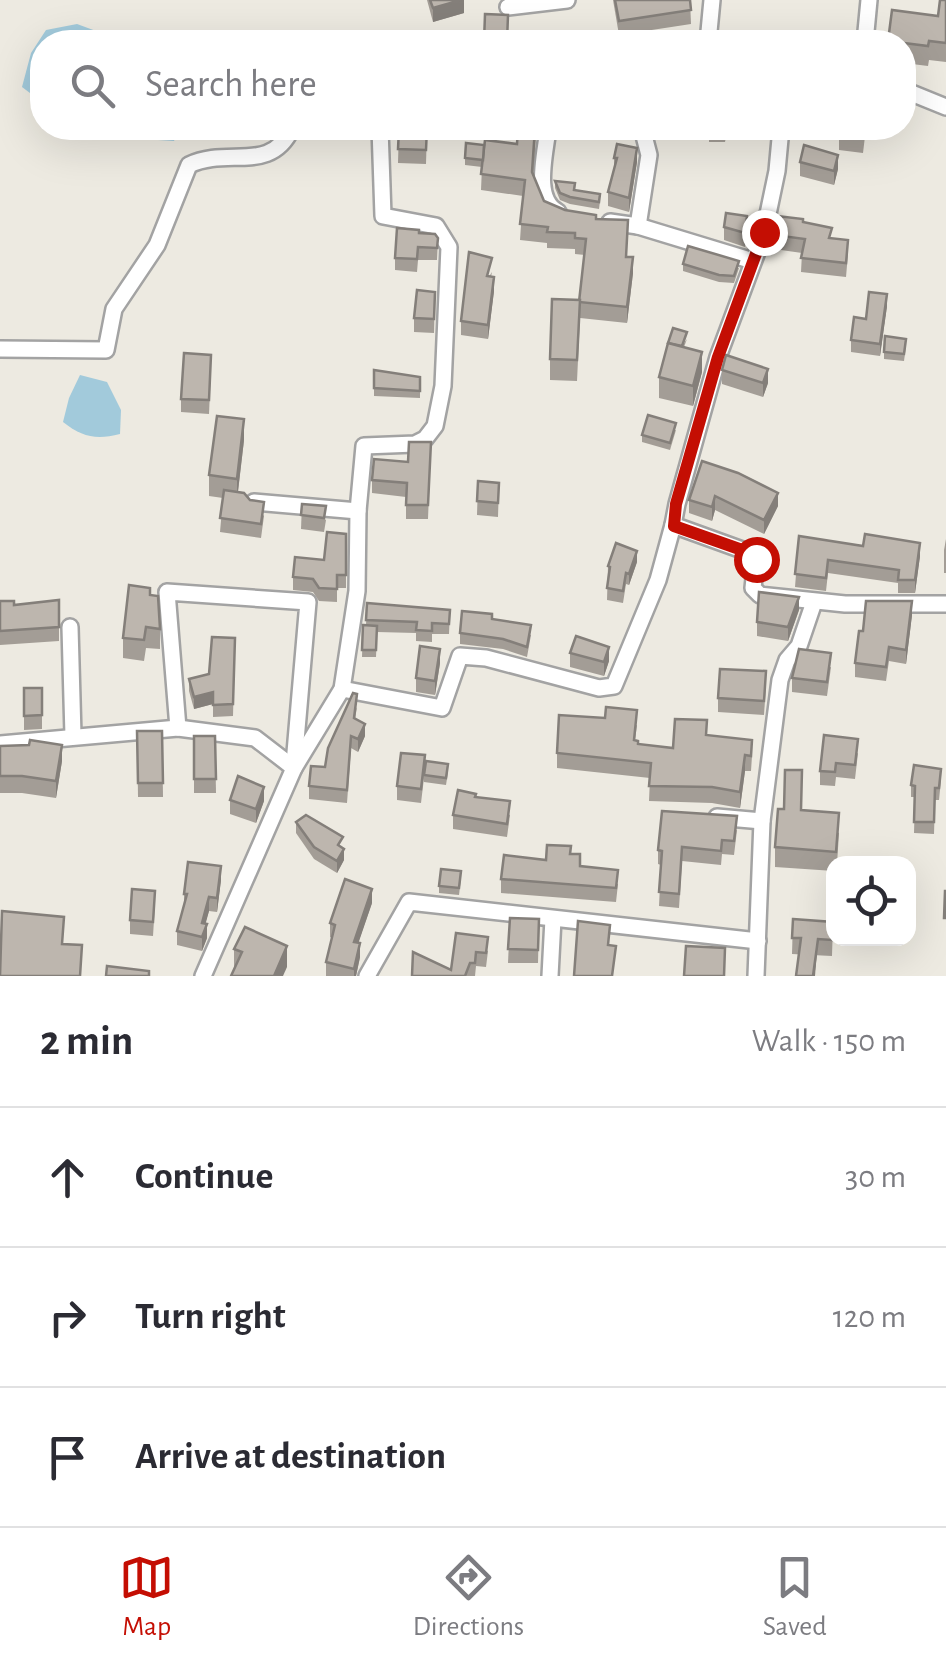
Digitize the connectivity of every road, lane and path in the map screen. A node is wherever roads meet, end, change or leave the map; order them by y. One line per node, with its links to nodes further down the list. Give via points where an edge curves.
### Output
1 (567, 0): 4 (street)
2 (712, 0): 5 (street)
3 (869, 0): 6 (street)
4 (508, 7)
5 (709, 30)
6 (866, 30)
7 (916, 95): 8 (street)
8 (946, 107)
9 (286, 140): 18 (street, via 275,152 189,165 158,245 114,309 106,350)
10 (380, 140): 20 (street, via 383,216 436,226 449,247 443,386 435,426 425,438 364,446)
11 (547, 140): 14 (street, via 543,188 552,209)
12 (645, 140): 16 (street, via 649,155)
13 (779, 140): 17 (street)
14 (567, 215)
15 (585, 218): 16 (street)
16 (638, 226): 17 (street)
17 (754, 261): 21 (street, via 718,357)
18 (0, 348)
19 (254, 502): 20 (street)
20 (358, 510): 25 (street, via 356,591)
21 (674, 526): 22 (street, via 756,559 753,588 760,595); 25 (street, via 614,686 460,656 442,708)
22 (814, 602): 23 (street); 31 (street, via 780,680)
23 (946, 604)
24 (70, 627): 27 (street)
25 (342, 689): 29 (street)
26 (178, 728): 27 (street); 29 (street, via 256,738); 29 (street, via 167,592 308,602)
27 (74, 736): 28 (street)
28 (0, 744)
29 (294, 768): 34 (street)
30 (695, 815): 31 (street)
31 (762, 821): 33 (street)
32 (552, 920): 33 (street); 35 (street, via 409,902); 36 (street)
33 (758, 942): 37 (street)
34 (203, 976)
35 (368, 976)
36 (550, 976)
37 (756, 976)

